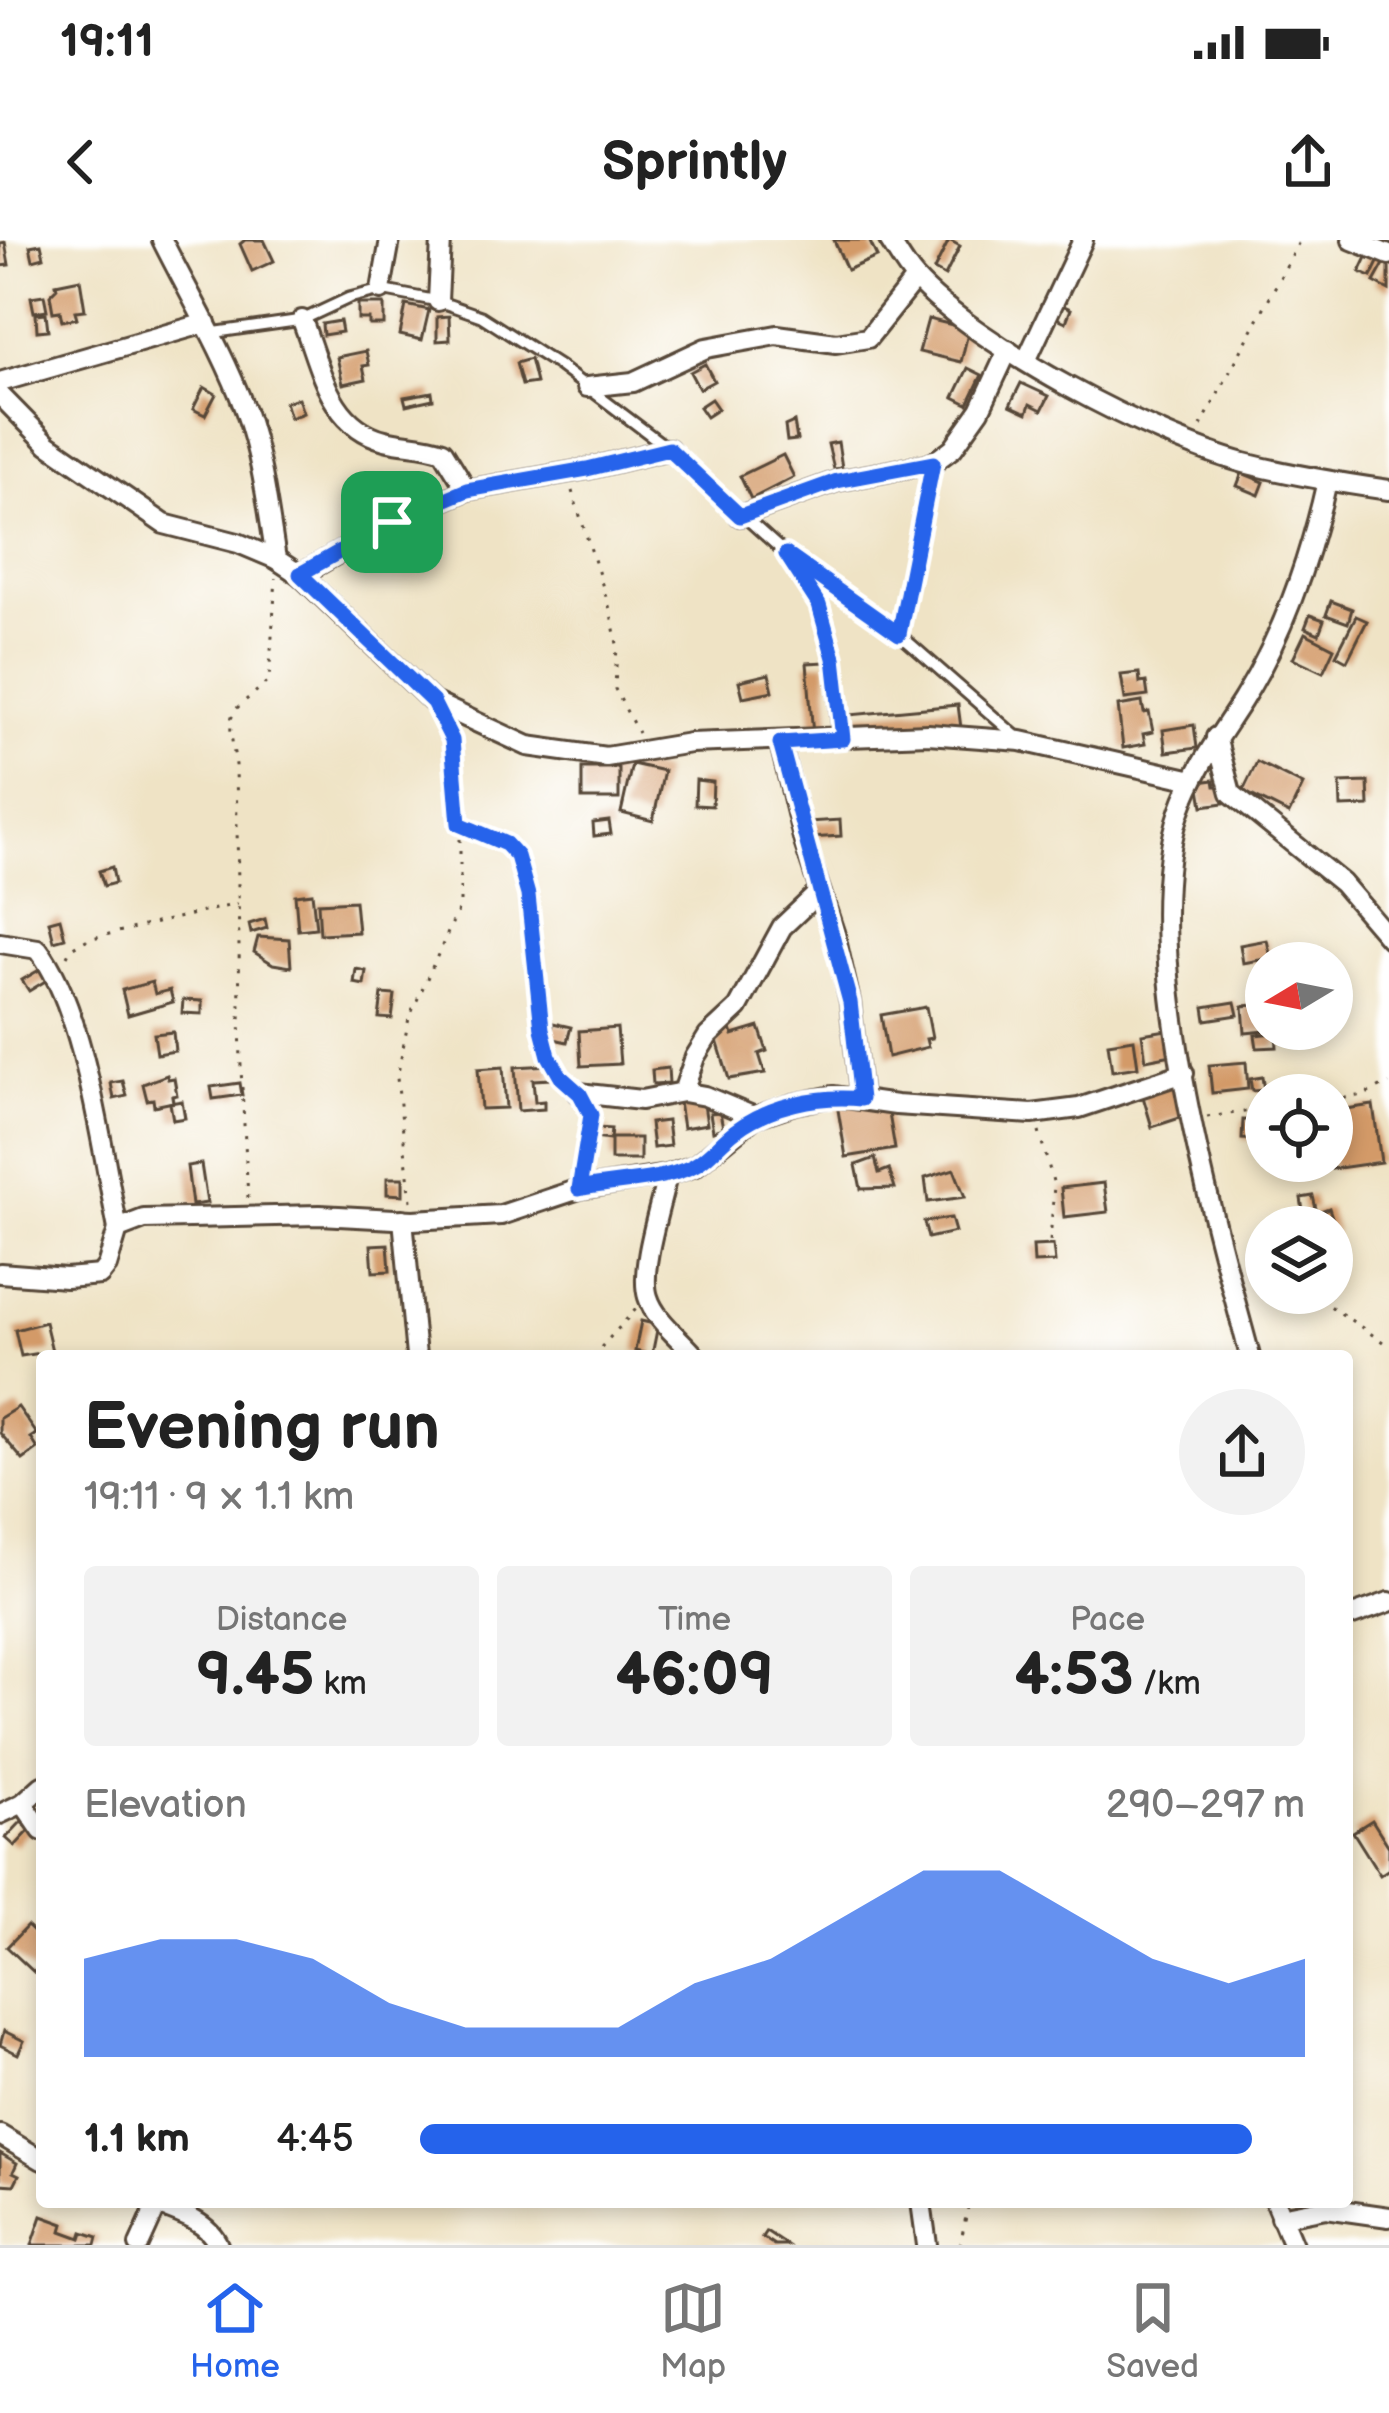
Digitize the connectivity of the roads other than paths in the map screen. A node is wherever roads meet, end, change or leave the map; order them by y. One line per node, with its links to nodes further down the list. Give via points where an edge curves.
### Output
1 (162, 240): 12 (street)
2 (390, 240): 9 (street)
3 (441, 240): 10 (street)
4 (889, 240): 8 (street)
5 (1083, 240): 13 (street)
6 (1352, 240): 7 (street)
7 (1389, 255)
8 (915, 279): 13 (street); 15 (street, via 868,338 836,343 777,335 706,348 633,382)
9 (381, 290): 10 (lane); 11 (lane)
10 (438, 302): 15 (lane, via 482,316)
11 (302, 320): 12 (lane); 20 (street, via 340,416 383,440 442,451)
12 (208, 328): 14 (street); 24 (street, via 245,412)
13 (1017, 356): 18 (street); 19 (street, via 1190,442)
14 (0, 382)
15 (587, 388): 17 (lane)
16 (0, 395): 24 (street, via 48,444 164,524)
17 (669, 449): 20 (street); 22 (lane)
18 (933, 463): 22 (street, via 837,481); 26 (lane)
19 (1327, 481): 21 (street); 27 (street, via 1311,550 1276,634)
20 (467, 490): 25 (street)
21 (1389, 490)
22 (740, 516): 23 (lane)
23 (786, 554): 26 (lane); 28 (lane, via 819,605)
24 (276, 559): 25 (street)
25 (300, 574): 30 (street, via 433,702 528,746 606,757 690,743)
26 (899, 634): 29 (lane)
27 (1216, 737): 31 (street); 33 (street, via 1232,793 1342,884)
28 (843, 739): 29 (street); 30 (street)
29 (1021, 741): 31 (street)
30 (780, 743): 32 (street)
31 (1192, 779): 35 (street, via 1166,896)
32 (819, 892): 36 (street, via 782,927 738,1008 702,1047); 38 (street, via 850,1002)
33 (1389, 938)
34 (0, 943): 42 (street, via 38,949 56,973)
35 (1184, 1073): 38 (street, via 1079,1108 1032,1114); 46 (street)
36 (683, 1092): 37 (street, via 641,1100); 39 (street)
37 (580, 1094)
38 (861, 1099): 39 (street, via 833,1096)
39 (754, 1117): 40 (street, via 695,1166)
40 (667, 1175): 41 (street, via 579,1189 501,1215); 45 (street, via 645,1276 656,1313)
41 (408, 1220): 42 (street, via 144,1220); 44 (street)
42 (118, 1229): 43 (street, via 107,1266 90,1279)
43 (0, 1273)
44 (416, 1350)
45 (690, 1350)
46 (1248, 1350)
47 (1389, 1602): 48 (street)
48 (1353, 1615)
49 (36, 1791): 50 (street)
50 (23, 1803): 51 (street); 52 (street)
51 (0, 1814)
52 (36, 1822)
53 (0, 2135): 54 (street)
54 (36, 2156)
55 (151, 2208): 60 (street)
56 (163, 2208): 61 (street, via 213,2234)
57 (922, 2208): 62 (street)
58 (1277, 2210): 59 (street); 63 (street)
59 (1389, 2217)
60 (139, 2245)
61 (218, 2245)
62 (927, 2245)
63 (1293, 2245)

